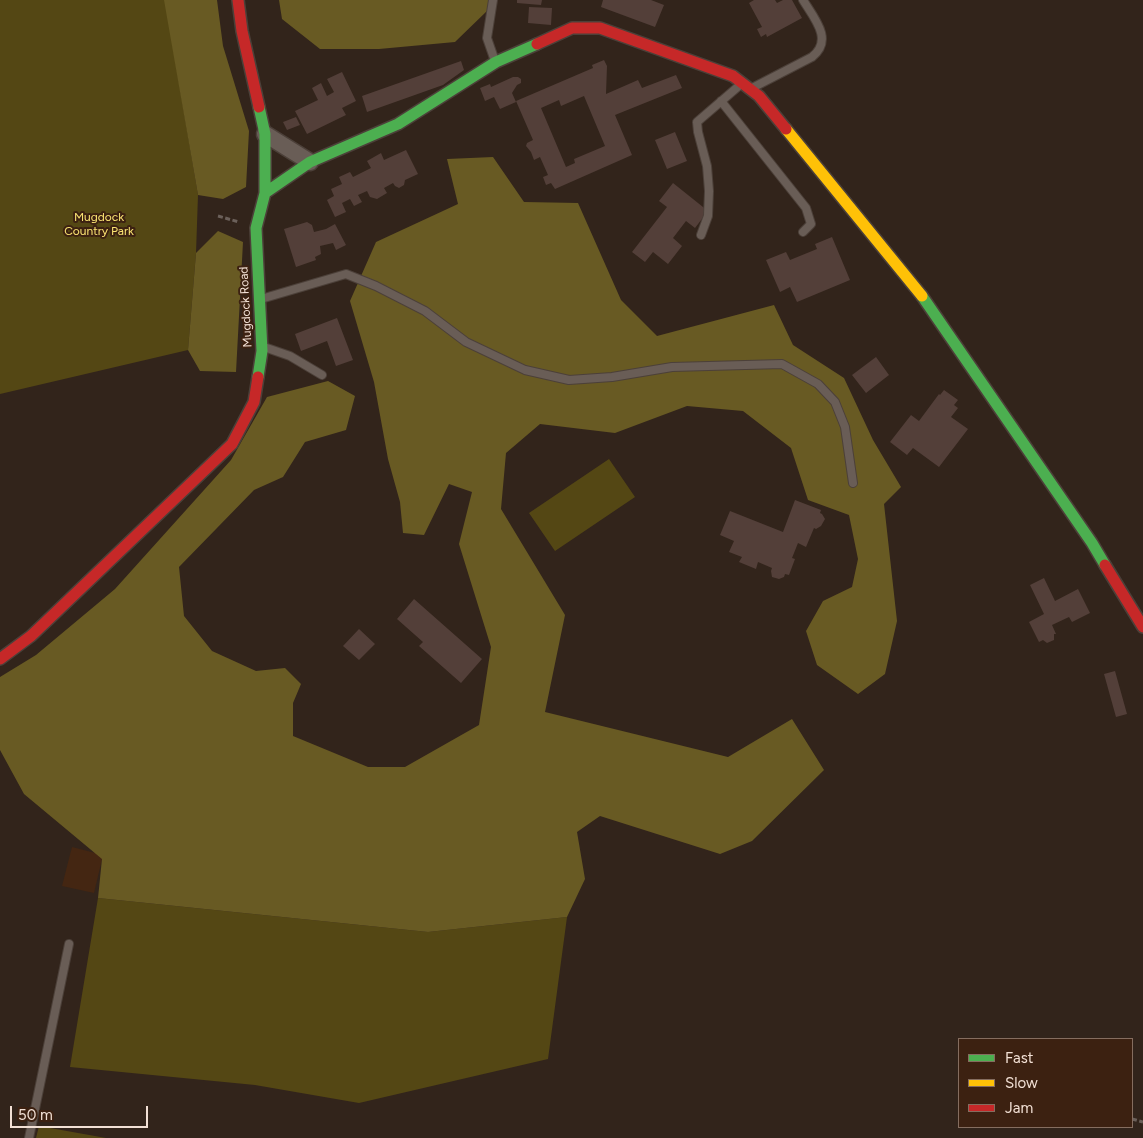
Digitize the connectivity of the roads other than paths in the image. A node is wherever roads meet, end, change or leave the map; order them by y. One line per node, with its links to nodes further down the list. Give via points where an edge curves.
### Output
1 (238, 0): 7 (street, Mugdock Road)
2 (493, 0): 4 (lane, via 487,38)
3 (803, 0): 5 (lane, via 822,34 819,51)
4 (496, 62): 5 (street, via 572,28 600,28 732,76); 8 (street, via 398,124)
5 (746, 86): 6 (lane); 16 (street, via 759,96 930,305 1092,543)
6 (721, 102): 10 (lane, via 806,208 811,224); 11 (lane, via 697,122 709,191 708,216)
7 (265, 134): 8 (street); 9 (street, Mugdock Road)
8 (310, 162): 9 (street)
9 (265, 193): 12 (street, Mugdock Road, via 256,228)
10 (803, 232)
11 (701, 235)
12 (259, 300): 13 (street, Mugdock Road); 15 (lane, via 346,274 425,311 466,342 525,370 569,380 672,367 782,364 818,384 835,402 845,427)
13 (262, 347): 14 (lane, via 290,356); 17 (street, Mugdock Road, via 254,402 232,444 31,636)
14 (322, 375)
15 (853, 483)
16 (1143, 627)
17 (0, 659)
18 (69, 944): 19 (lane)
19 (29, 1138)

